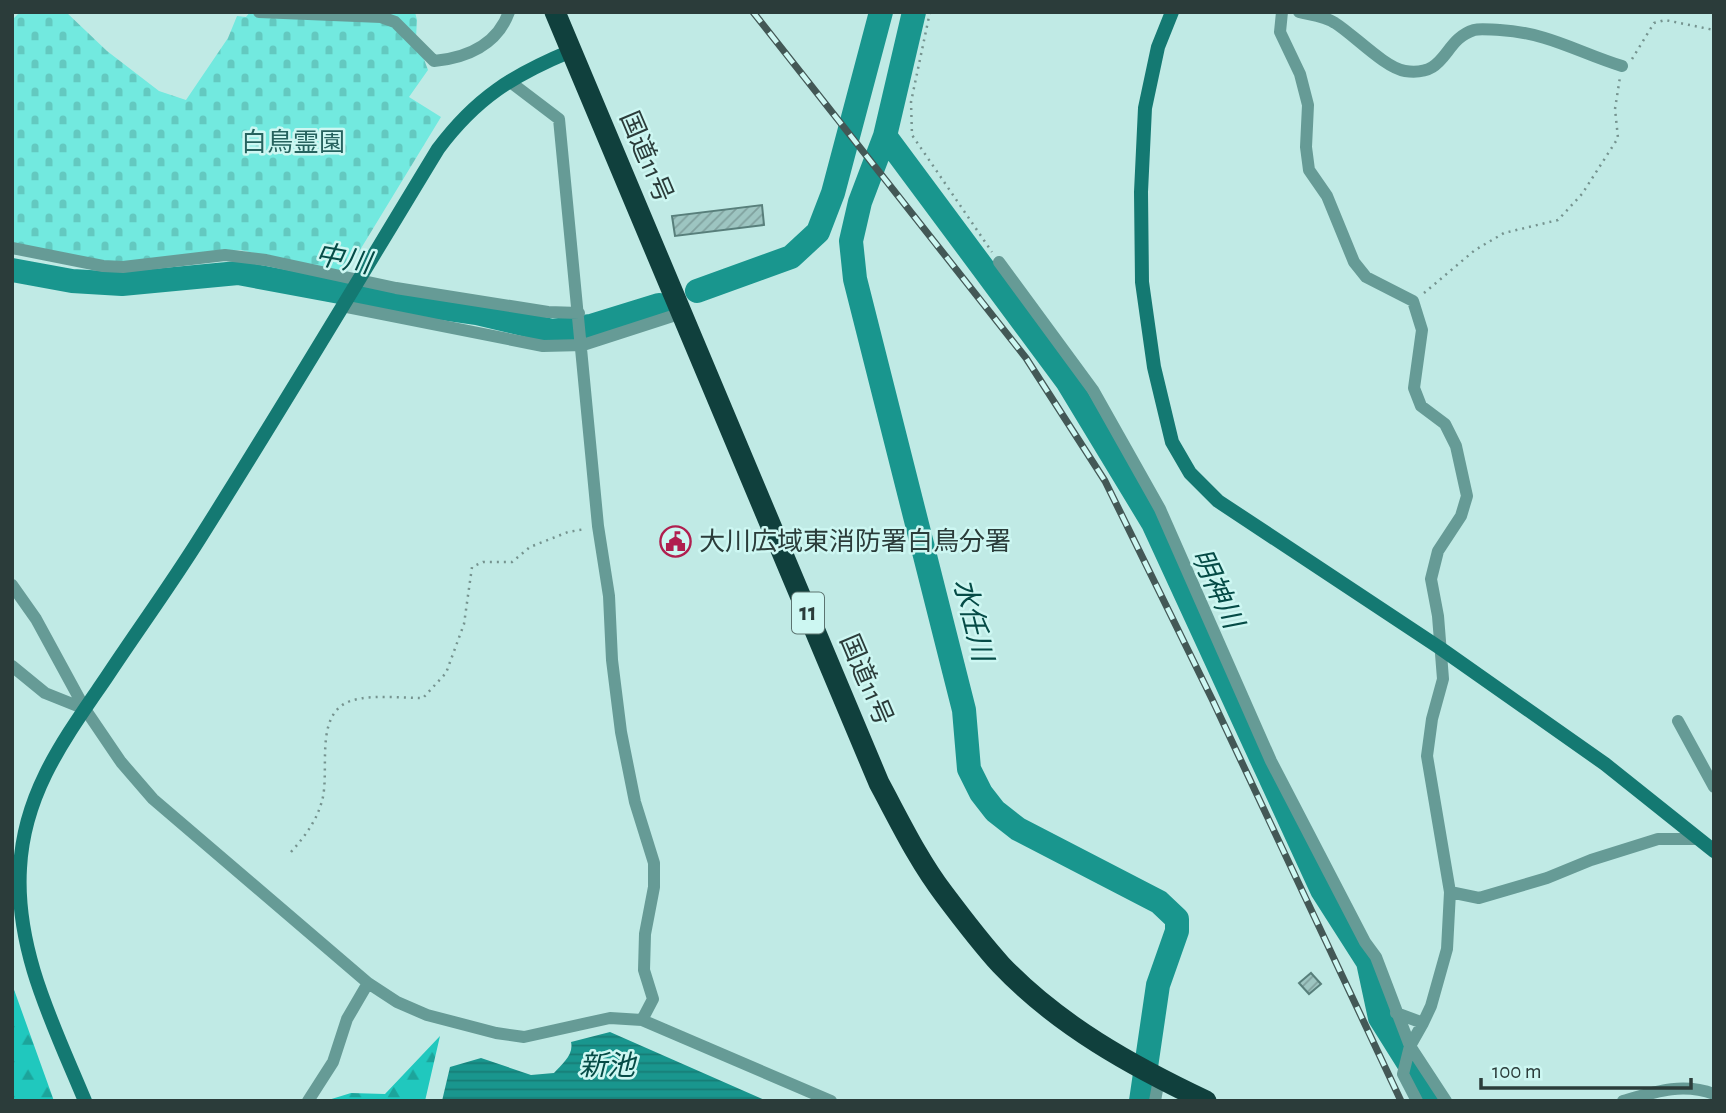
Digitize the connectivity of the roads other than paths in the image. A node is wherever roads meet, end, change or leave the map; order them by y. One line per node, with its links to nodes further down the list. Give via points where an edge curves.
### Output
1 (259, 12): 2 (street, via 381,17 395,22 434,61 456,59 481,48)
2 (509, 12)
3 (555, 12): 7 (highway, 国道11号 / 11)
4 (1171, 12): 18 (street, via 1145,108 1141,192 1142,282 1171,442 1190,473 1218,501)
5 (1282, 12): 18 (street, via 1280,32 1300,74 1308,105 1308,170 1327,196 1354,262 1366,277 1413,301 1422,330 1414,388 1421,406 1445,424 1456,446 1467,496 1461,516 1438,551 1431,579)
6 (1299, 12): 8 (street, via 1333,21 1401,71 1423,73 1475,29 1531,33)
7 (571, 51): 9 (street); 15 (highway, 国道11号 / 11)
8 (1622, 66)
9 (509, 81): 12 (street, via 458,121); 14 (street, via 559,119)
10 (12, 248): 12 (street, via 123,267 225,256)
11 (999, 262): 26 (street, via 1093,390 1160,509 1271,761 1376,957)
12 (358, 279): 13 (street); 14 (street, via 535,310)
13 (342, 306): 16 (street, via 543,346); 20 (street, via 199,540)
14 (579, 313): 16 (street)
15 (682, 313): 16 (street); 30 (highway, 国道11号 / 11, via 879,783 942,892 1002,965 1047,1006 1113,1054)
16 (582, 342): 27 (street, via 621,733 654,863 644,970 653,999)
17 (12, 585): 20 (street)
18 (1440, 648): 23 (street, via 1605,764); 24 (street, via 1443,679 1427,756)
19 (12, 666): 20 (street, via 45,693)
20 (85, 709): 25 (street, via 153,799); 32 (street, via 44,773 29,817 20,868 22,930 36,979)
21 (1678, 721): 22 (street)
22 (1714, 787)
23 (1707, 844): 24 (street, via 1658,839 1479,898)
24 (1450, 892): 28 (street, via 1447,949)
25 (368, 983): 27 (street, via 427,1015 515,1036 610,1018); 33 (street, via 347,1019 333,1062)
26 (1396, 1013): 28 (street); 29 (street)
27 (642, 1020): 34 (street)
28 (1423, 1023): 29 (street)
29 (1410, 1046): 37 (street, via 1404,1074); 38 (street)
30 (1159, 1079): 35 (street); 36 (highway, 国道11号 / 11)
31 (1714, 1094): 39 (street, via 1700,1088 1671,1087)
32 (85, 1101)
33 (308, 1101)
34 (831, 1101)
35 (1155, 1101)
36 (1206, 1101)
37 (1417, 1101)
38 (1446, 1101)
39 (1623, 1101)

